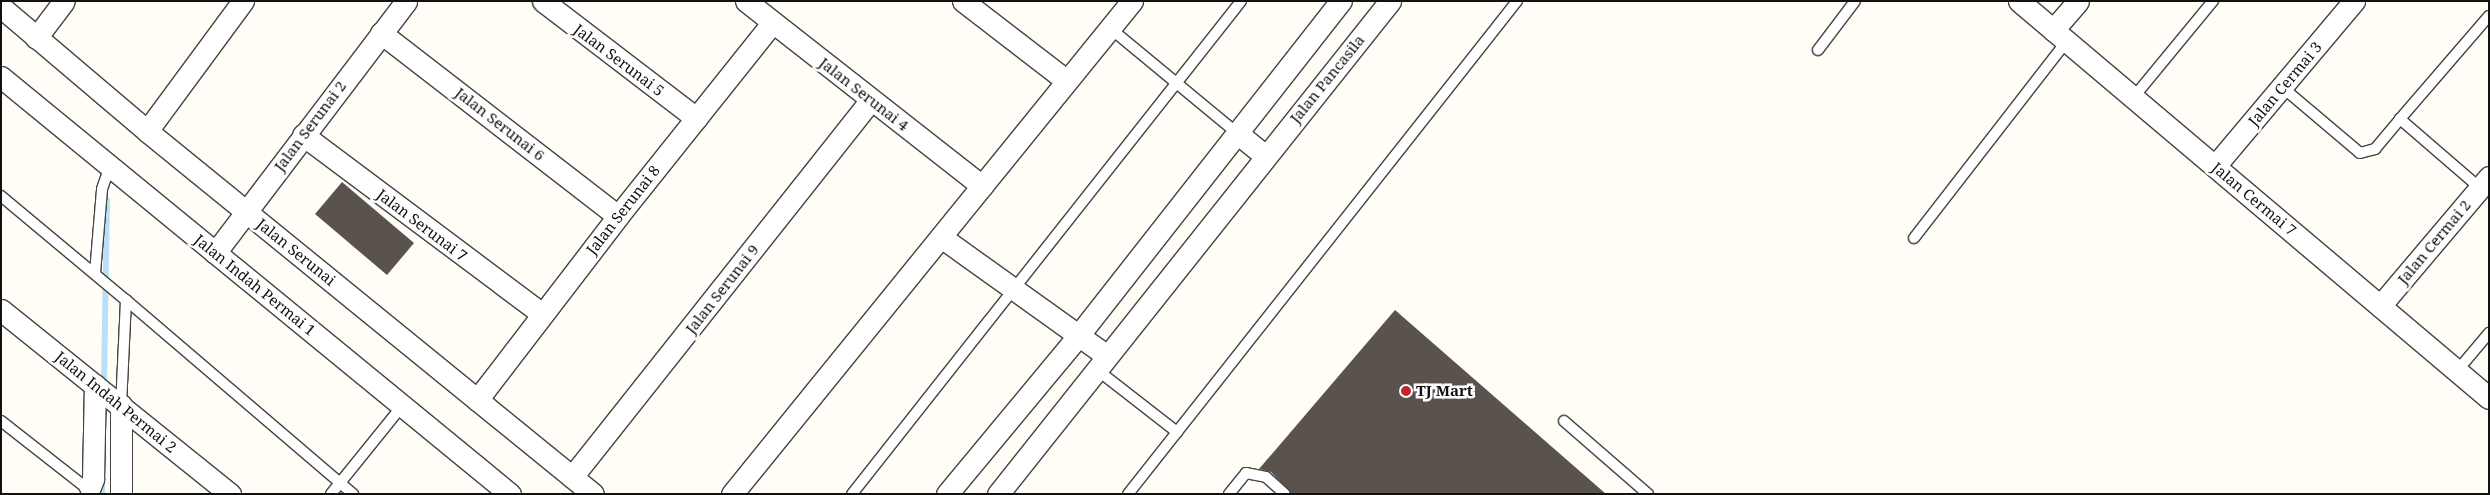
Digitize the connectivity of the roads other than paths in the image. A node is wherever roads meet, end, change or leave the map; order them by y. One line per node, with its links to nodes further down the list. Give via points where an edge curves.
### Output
1 (64, 1): 23 (street)
2 (243, 1): 33 (street)
3 (406, 1): 21 (street, Jalan Serunai 2)
4 (543, 1): 31 (street, Jalan Serunai 5)
5 (746, 1): 19 (street, Jalan Serunai 4)
6 (962, 1): 26 (street)
7 (1132, 1): 20 (street)
8 (1241, 1): 27 (lane)
9 (1341, 1): 34 (street)
10 (1390, 1): 36 (street, Jalan Pancasila)
11 (1517, 1): 64 (lane)
12 (1855, 1): 24 (lane)
13 (2019, 1): 22 (street, Jalan Cermai 7)
14 (2078, 1): 22 (street)
15 (2213, 1): 29 (lane)
16 (2354, 1): 28 (street, Jalan Cermai 3)
17 (1, 7): 23 (street, Jalan Serunai)
18 (2489, 16): 32 (lane)
19 (773, 22): 30 (street, Jalan Serunai 4); 31 (street, Jalan Serunai 8)
20 (1110, 28): 26 (street); 27 (lane)
21 (381, 32): 35 (street, Jalan Serunai 2); 43 (street, Jalan Serunai 6)
22 (2060, 36): 29 (street, Jalan Cermai 7); 45 (lane)
23 (36, 38): 33 (street, Jalan Serunai)
24 (1818, 50)
25 (1, 76): 37 (street, Jalan Indah Permai 1)
26 (1068, 81): 40 (street)
27 (1175, 82): 34 (lane); 48 (lane)
28 (2282, 87): 32 (lane, via 2360,153 2375,149); 38 (street, Jalan Cermai 3)
29 (2133, 98): 38 (street, Jalan Cermai 7)
30 (871, 100): 40 (street, Jalan Serunai 4); 65 (street, Jalan Serunai 9)
31 (696, 118): 43 (street, Jalan Serunai 8)
32 (2400, 120): 39 (lane)
33 (147, 131): 42 (street, Jalan Serunai)
34 (1237, 133): 36 (street); 54 (street)
35 (303, 135): 42 (street, Jalan Serunai 2); 52 (street, Jalan Serunai 7)
36 (1265, 156): 55 (street, Jalan Pancasila)
37 (110, 166): 46 (street, Jalan Indah Permai 1); 47 (lane, via 102,189)
38 (2215, 166): 50 (street, Jalan Cermai 7)
39 (2484, 183): 50 (street, Jalan Cermai 2)
40 (982, 186): 44 (street)
41 (1, 196): 47 (lane)
42 (246, 211): 46 (street, Jalan Serunai 2); 59 (street, Jalan Serunai)
43 (618, 216): 52 (street, Jalan Serunai 8)
44 (940, 237): 48 (street); 75 (street)
45 (1914, 238)
46 (216, 253): 61 (street, Jalan Indah Permai 1)
47 (95, 273): 49 (lane)
48 (1010, 290): 54 (street); 76 (lane)
49 (126, 300): 60 (lane); 66 (lane)
50 (2380, 306): 56 (street, Jalan Cermai 7)
51 (1, 310): 57 (street, Jalan Indah Permai 2)
52 (542, 314): 59 (street, Jalan Serunai 8)
53 (2489, 333): 56 (lane)
54 (1078, 336): 55 (street); 77 (street)
55 (1102, 363): 64 (lane); 78 (street, Jalan Pancasila)
56 (2458, 371): 58 (street, Jalan Cermai 7)
57 (95, 385): 60 (street, Jalan Indah Permai 2); 67 (street, via 93,479)
58 (2489, 398)
59 (477, 400): 65 (street, Jalan Serunai)
60 (121, 405): 69 (street); 70 (street, Jalan Indah Permai 2)
61 (402, 406): 66 (lane); 73 (street, Jalan Indah Permai 1)
62 (1, 421): 67 (lane, via 84,486)
63 (1564, 421): 81 (lane)
64 (1177, 432): 79 (lane)
65 (572, 477): 74 (street, Jalan Serunai)
66 (340, 483): 71 (lane); 72 (lane)
67 (90, 487)
68 (1235, 492): 80 (lane, via 1246,473 1266,477)
69 (121, 494)
70 (230, 494)
71 (331, 494)
72 (353, 494)
73 (510, 494)
74 (593, 494)
75 (732, 494)
76 (852, 494)
77 (947, 494)
78 (998, 494)
79 (1128, 494)
80 (1285, 494)
81 (1648, 494)

